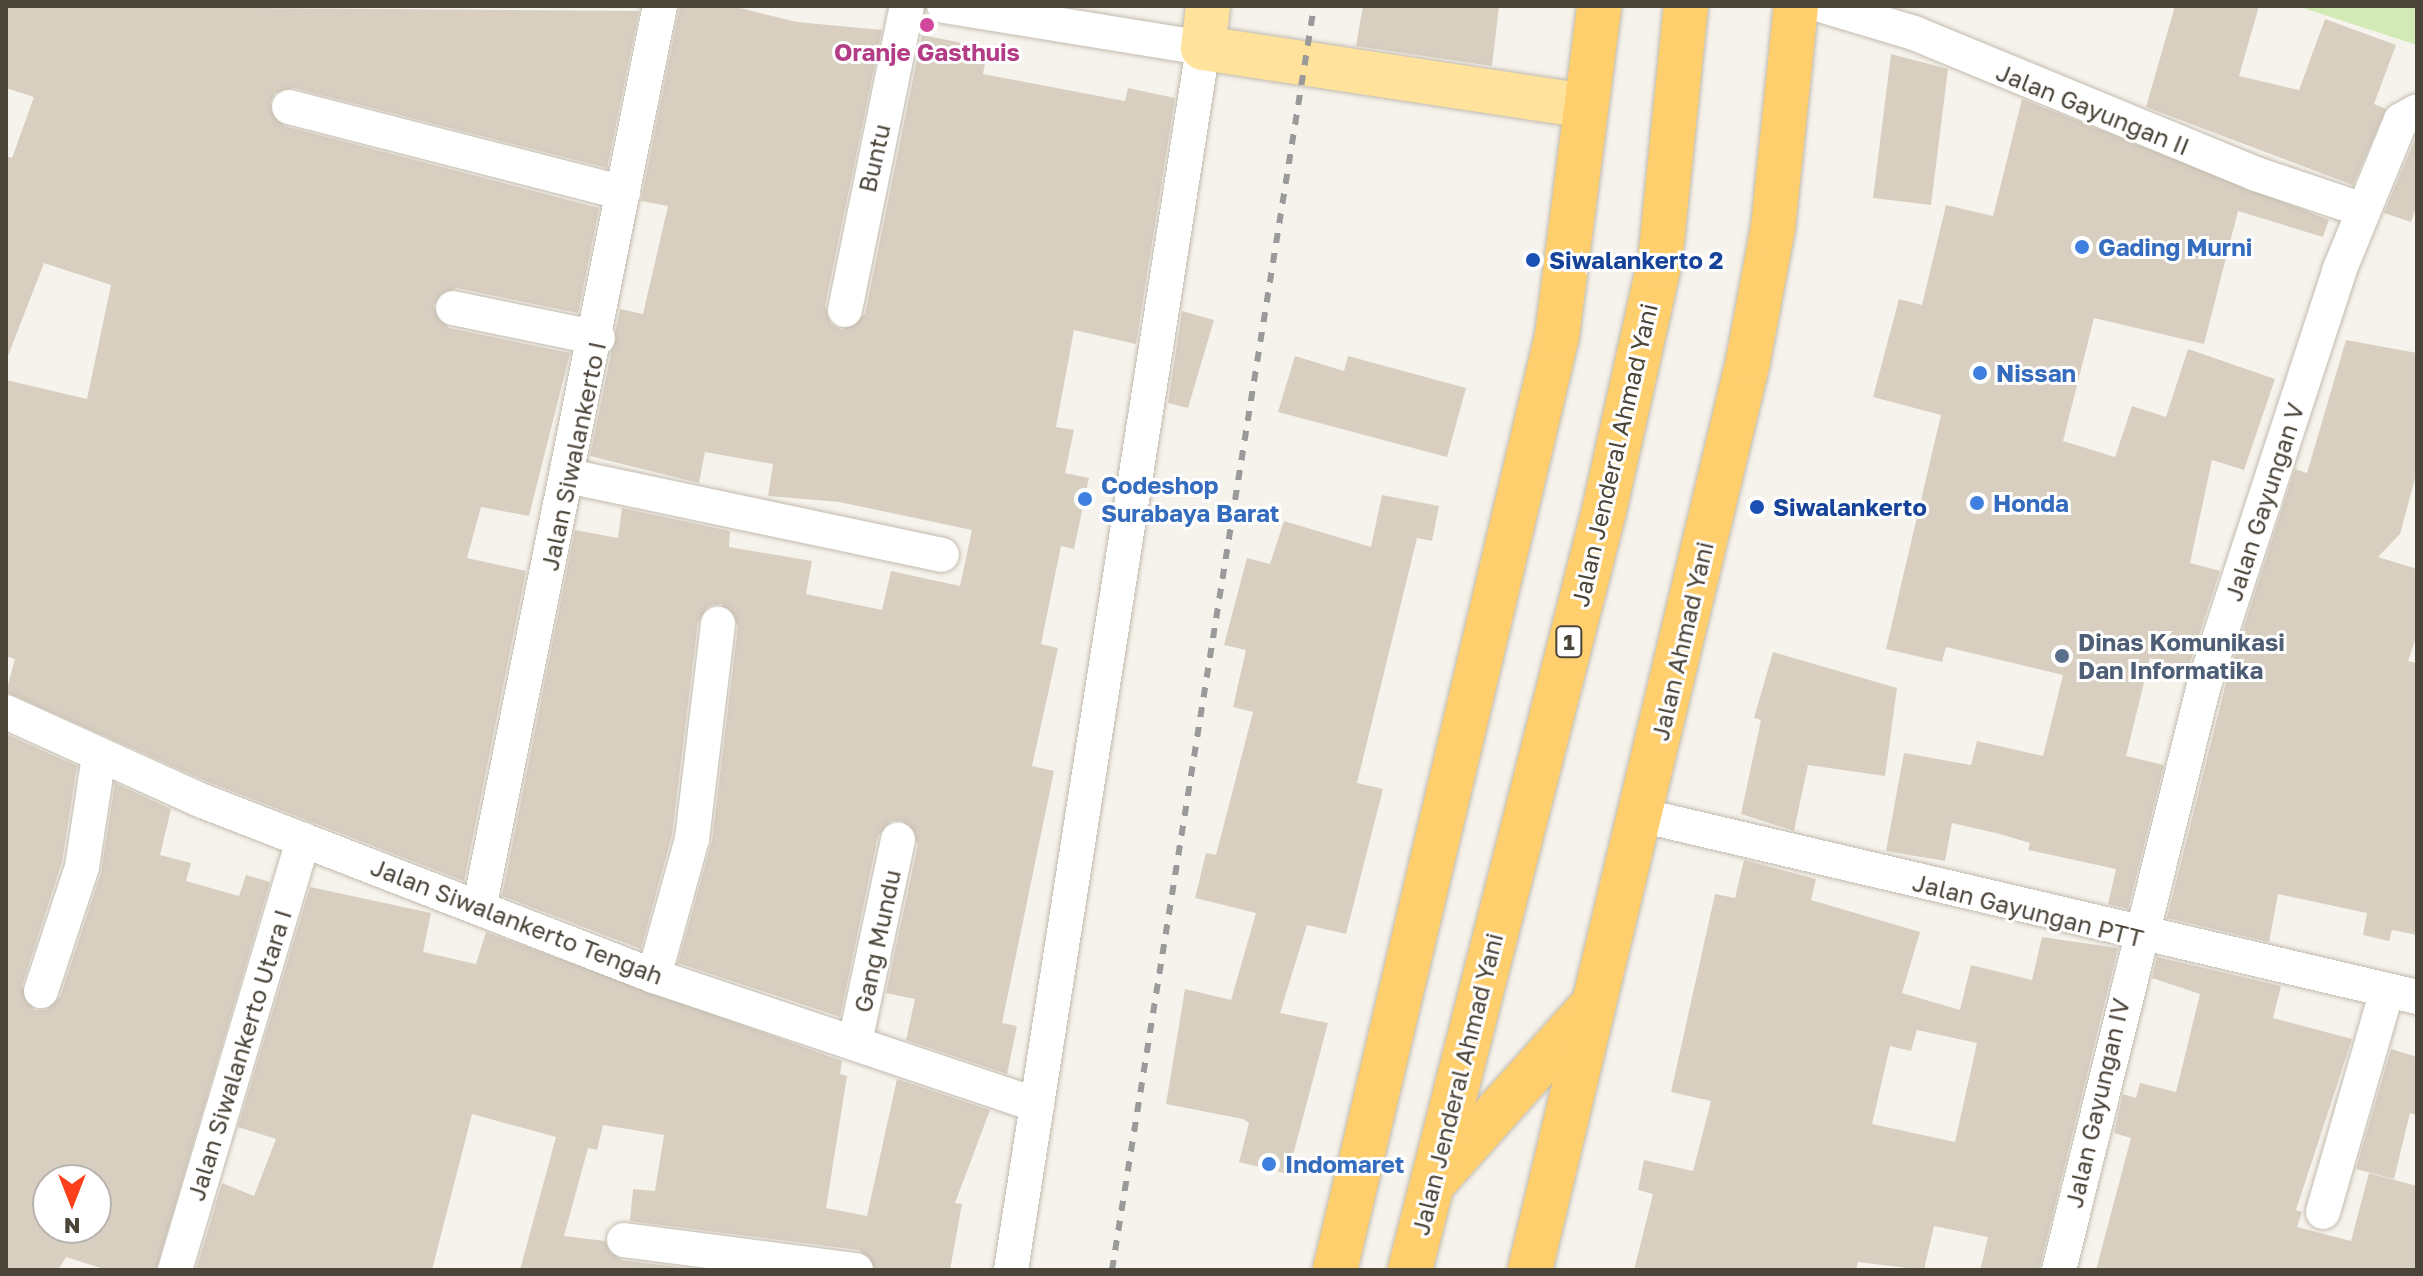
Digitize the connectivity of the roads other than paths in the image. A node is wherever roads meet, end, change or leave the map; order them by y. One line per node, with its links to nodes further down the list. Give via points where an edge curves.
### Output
1 (660, 6): 12 (street, Jalan Siwalankerto I)
2 (907, 6): 15 (street, Buntu)
3 (944, 6): 8 (street)
4 (1599, 6): 9 (highway)
5 (1686, 6): 33 (highway, Jalan Jenderal Ahmad Yani / 1, via 1656,275 1604,511)
6 (1796, 6): 22 (highway, Jalan Ahmad Yani, via 1773,228 1748,361)
7 (1824, 6): 13 (street, Jalan Gayungan II, via 1914,33 2241,168)
8 (1206, 27): 9 (main road); 32 (street)
9 (1586, 106): 39 (highway, via 1554,351)
10 (289, 107): 12 (street)
11 (2417, 111): 13 (street, Jalan Gayungan V, via 2401,120)
12 (623, 193): 16 (street, Jalan Siwalankerto I)
13 (2363, 210): 26 (street, Jalan Gayungan V, via 2204,685)
14 (453, 308): 16 (street)
15 (845, 310)
16 (598, 338): 17 (street, Jalan Siwalankerto I)
17 (568, 476): 18 (street); 25 (street, Jalan Siwalankerto I)
18 (942, 555)
19 (718, 624): 27 (street, via 692,839)
20 (6, 712): 21 (street, Jalan Siwalankerto Tengah)
21 (99, 756): 23 (street, Jalan Siwalankerto Tengah); 28 (street, via 82,867)
22 (1640, 815): 26 (street, Jalan Gayungan PTT); 30 (highway, Jalan Ahmad Yani)
23 (303, 840): 25 (street, Jalan Siwalankerto Tengah); 36 (street, Jalan Siwalankerto Utara I)
24 (898, 840): 31 (street, Gang Mundu)
25 (480, 904): 27 (street, Jalan Siwalankerto Tengah)
26 (2137, 937): 29 (street, Jalan Gayungan PTT); 42 (street, Jalan Gayungan IV)
27 (654, 976): 31 (street, Jalan Siwalankerto Tengah)
28 (41, 991)
29 (2402, 994): 34 (street)
30 (1594, 1004): 33 (highway); 41 (highway, Jalan Ahmad Yani)
31 (855, 1042): 32 (street, Jalan Siwalankerto Tengah)
32 (1037, 1105): 38 (street)
33 (1431, 1186): 40 (highway, Jalan Jenderal Ahmad Yani / 1)
34 (2323, 1212)
35 (624, 1240): 37 (street)
36 (175, 1270)
37 (856, 1270)
38 (1011, 1270)
39 (1335, 1270)
40 (1410, 1270)
41 (1530, 1270)
42 (2059, 1270)

